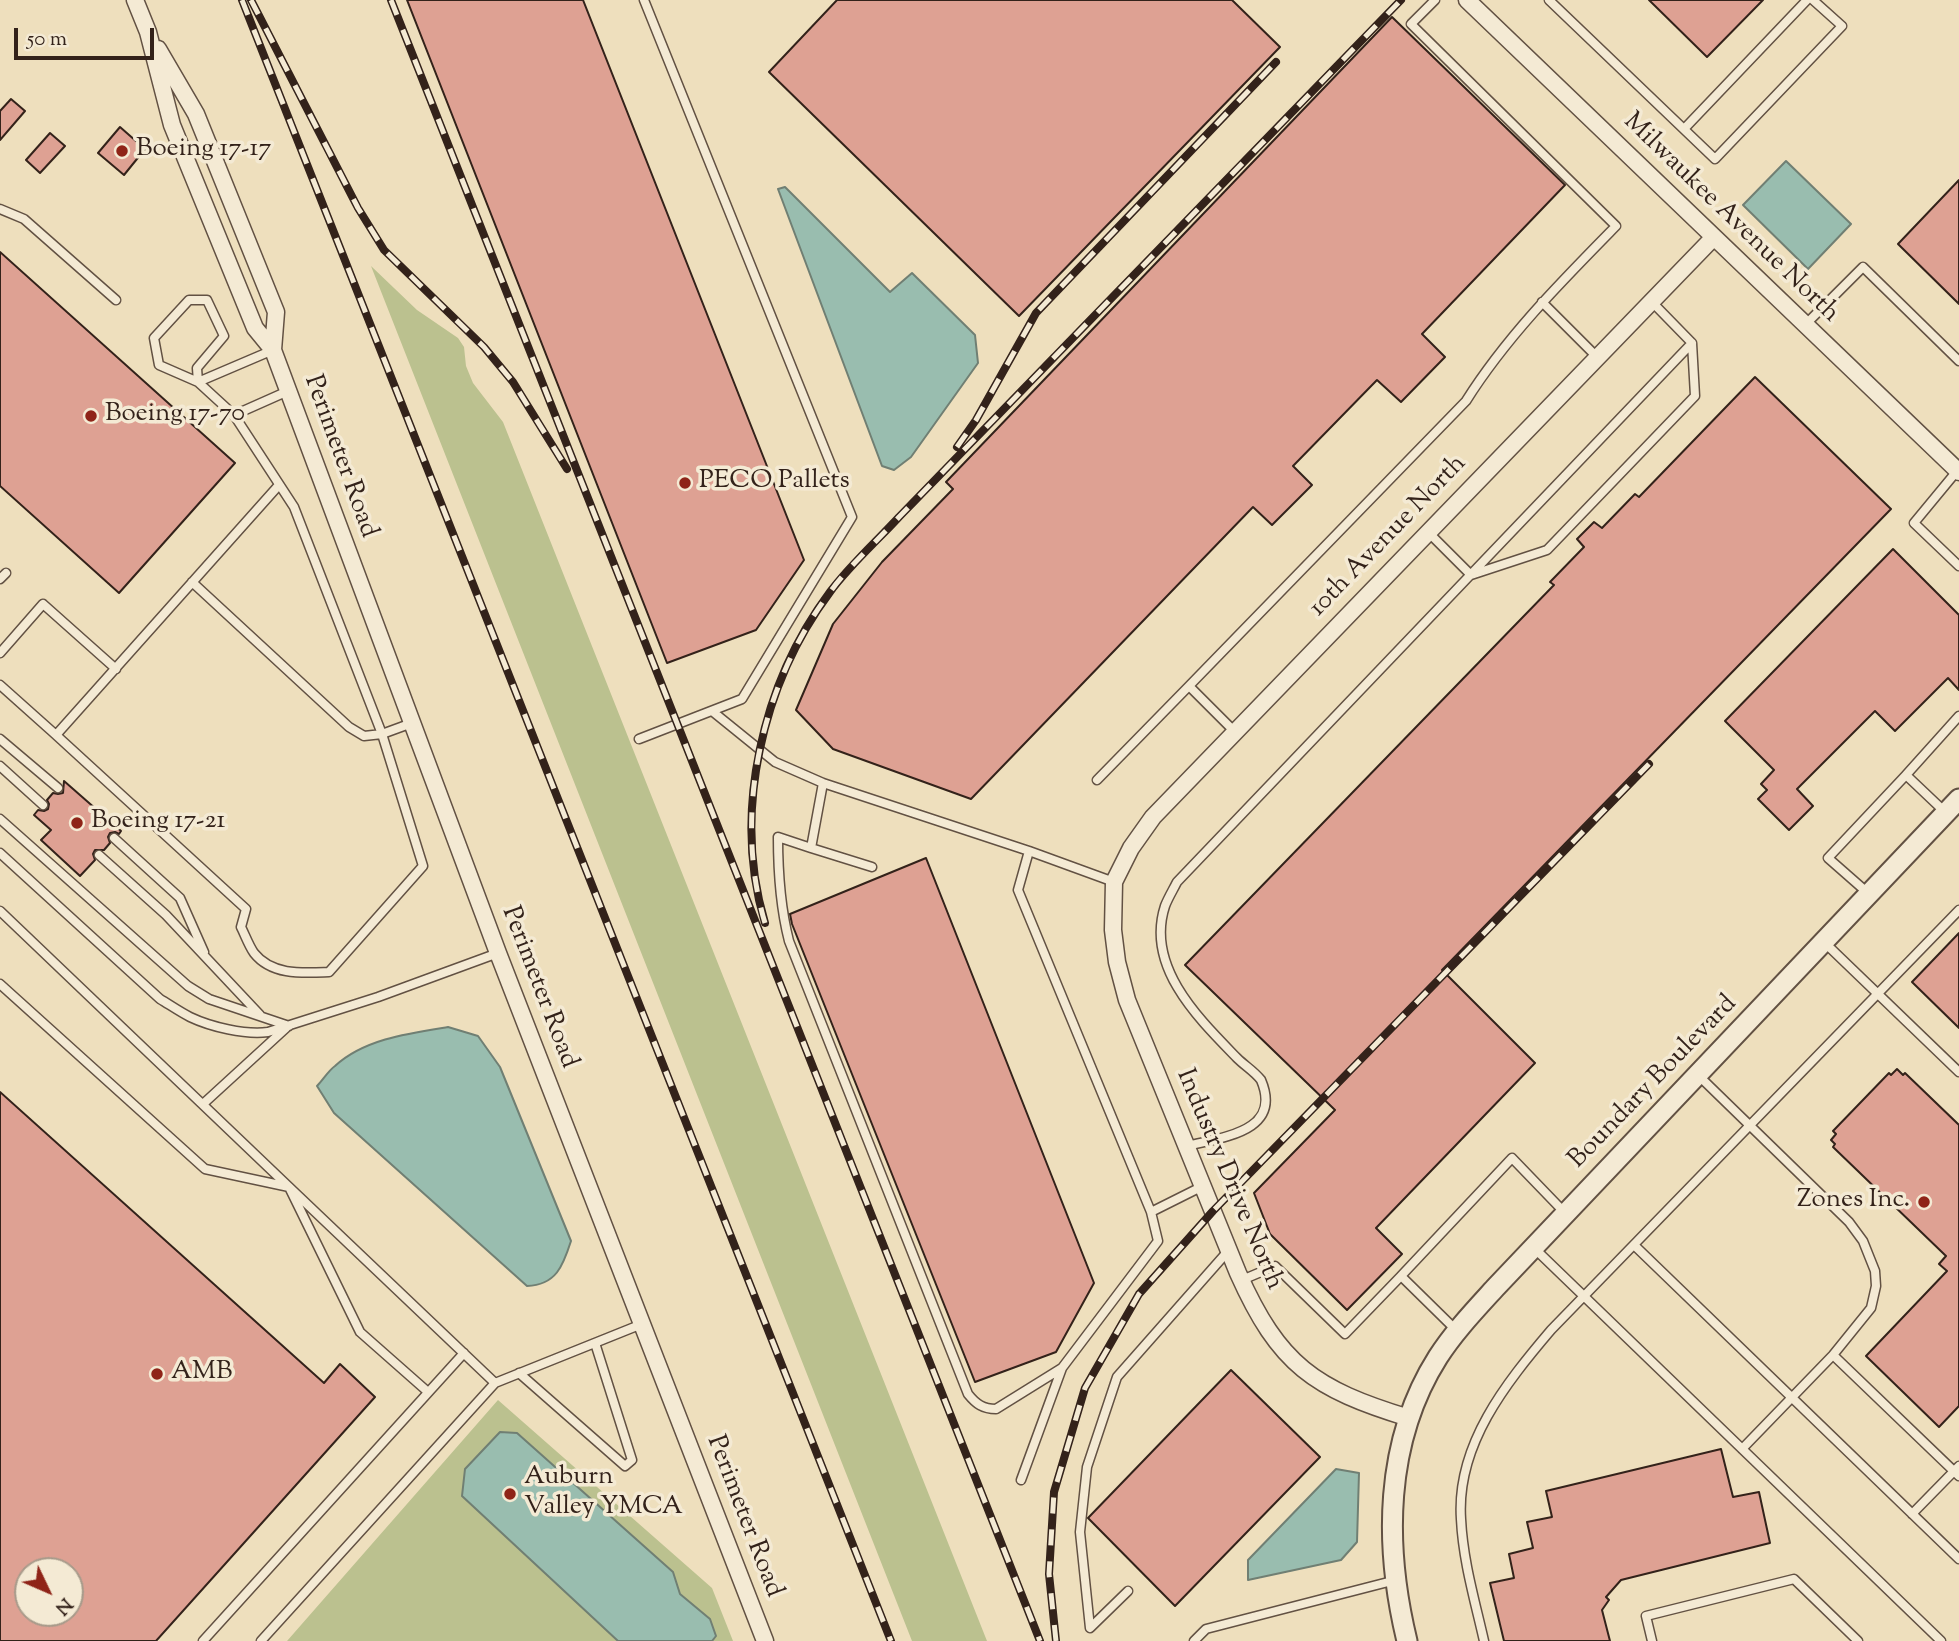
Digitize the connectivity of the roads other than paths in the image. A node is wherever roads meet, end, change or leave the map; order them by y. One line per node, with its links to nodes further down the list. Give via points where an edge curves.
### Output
1 (135, 0): 8 (street, Perimeter Road)
2 (644, 0): 33 (lane, via 852,517 742,699)
3 (1435, 0): 14 (lane, via 1411,24 1616,226)
4 (1467, 0): 11 (street, Milwaukee Avenue North)
5 (1549, 0): 9 (lane)
6 (1807, 0): 9 (lane)
7 (1813, 0): 9 (lane, via 1842,26 1715,159)
8 (148, 32): 17 (street, Perimeter Road, via 172,125 255,328); 17 (street, Perimeter Road, via 196,114 276,312)
9 (1684, 129)
10 (0, 209): 12 (lane, via 23,219)
11 (1714, 237): 13 (street, 10th Avenue North); 15 (street, Milwaukee Avenue North)
12 (116, 300)
13 (1651, 301): 16 (lane); 18 (street, 10th Avenue North)
14 (1542, 302): 18 (lane); 32 (lane, via 1466,401)
15 (1805, 325): 19 (lane, via 1863,267); 23 (street, Milwaukee Avenue North)
16 (1692, 343): 27 (lane); 27 (lane, via 1695,396 1547,550)
17 (273, 350): 20 (lane); 21 (street, Perimeter Road)
18 (1597, 357): 25 (street, 10th Avenue North)
19 (1959, 361)
20 (198, 382): 20 (lane, via 159,365 155,338 189,300 207,300 224,336 197,368); 22 (lane)
21 (288, 391): 22 (lane); 35 (street, Perimeter Road)
22 (234, 415): 24 (lane)
23 (1958, 471): 26 (lane, via 1914,523)
24 (279, 485): 28 (lane); 37 (lane, via 294,507)
25 (1429, 532): 27 (lane); 36 (street, 10th Avenue North)
26 (1959, 566)
27 (1471, 575): 70 (lane, via 1177,882 1165,906 1160,933 1175,984 1204,1024 1254,1071 1266,1091 1263,1113 1247,1130)
28 (192, 582): 30 (lane); 37 (lane, via 349,727 363,736)
29 (0, 653): 30 (lane, via 44,604)
30 (116, 668): 38 (lane)
31 (0, 685): 38 (lane)
32 (1189, 686): 36 (lane); 43 (lane)
33 (712, 711): 40 (lane); 44 (lane, via 775,762)
34 (1959, 716): 42 (lane)
35 (412, 723): 37 (lane); 60 (street, Perimeter Road)
36 (1235, 732): 55 (street, 10th Avenue North, via 1142,831)
37 (382, 734): 38 (lane, via 423,866 329,972 290,973 268,965 254,953 241,927 246,909)
38 (56, 735)
39 (0, 739): 45 (lane)
40 (639, 739)
41 (0, 766): 46 (lane)
42 (1906, 775): 47 (lane); 56 (lane, via 1828,858)
43 (1097, 780)
44 (823, 783): 50 (lane); 51 (lane)
45 (58, 788)
46 (43, 805)
47 (1952, 805): 56 (street, Boundary Boulevard)
48 (0, 819): 64 (lane, via 188,986 209,999)
49 (114, 838): 61 (lane, via 180,898)
50 (811, 848): 54 (lane); 86 (lane, via 778,837 778,876 789,941 968,1394 986,1409 996,1409)
51 (1029, 851): 55 (lane); 73 (lane, via 1018,890)
52 (0, 853): 65 (lane, via 160,999 190,1017 260,1033)
53 (99, 855): 61 (lane)
54 (872, 867)
55 (1114, 882): 70 (street, Industry Drive North, via 1114,947 1121,980)
56 (1869, 895): 59 (street, Boundary Boulevard)
57 (1959, 910): 63 (lane)
58 (0, 911): 68 (lane)
59 (1825, 942): 63 (lane); 67 (street, Boundary Boulevard)
60 (498, 953): 65 (lane); 81 (street, Perimeter Road)
61 (206, 958): 64 (lane)
62 (0, 984): 72 (lane, via 205,1169)
63 (1878, 993): 66 (lane); 69 (lane)
64 (262, 1017): 65 (lane)
65 (289, 1026): 68 (lane)
66 (1959, 1072)
67 (1698, 1076): 69 (lane); 74 (street, Boundary Boulevard)
68 (202, 1104): 72 (lane)
69 (1750, 1125): 75 (lane); 85 (lane, via 1849,1222 1870,1253 1876,1286 1871,1308)
70 (1187, 1146): 71 (street, Industry Drive North)
71 (1203, 1186): 73 (lane); 77 (street, Industry Drive North)
72 (289, 1187): 84 (lane); 89 (lane, via 360,1332)
73 (1151, 1212): 86 (lane, via 1158,1241)
74 (1566, 1214): 76 (street, Boundary Boulevard); 78 (lane, via 1512,1158)
75 (1634, 1245): 80 (lane); 90 (lane)
76 (1534, 1248): 80 (lane); 82 (street, Boundary Boulevard)
77 (1229, 1250): 79 (street, Industry Drive North); 98 (lane, via 1116,1377 1087,1468 1080,1532 1090,1628)
78 (1401, 1276): 79 (lane, via 1345,1334 1275,1266); 82 (lane)
79 (1242, 1280): 91 (street, Industry Drive North, via 1269,1331 1297,1364 1343,1395)
80 (1584, 1296): 92 (lane); 104 (lane, via 1515,1373 1482,1426 1469,1459 1460,1518)
81 (642, 1324): 83 (lane); 101 (street, Perimeter Road)
82 (1457, 1331): 91 (street, Boundary Boulevard, via 1423,1384)
83 (595, 1343): 87 (lane); 87 (lane, via 632,1460 625,1466)
84 (464, 1353): 88 (lane); 89 (lane)
85 (1833, 1355): 90 (lane); 93 (lane)
86 (1062, 1368): 94 (lane)
87 (519, 1373): 88 (lane)
88 (495, 1382): 100 (lane)
89 (428, 1392): 99 (lane)
90 (1792, 1398): 92 (lane); 95 (lane)
91 (1409, 1418): 97 (street, Boundary Boulevard, via 1392,1507)
92 (1742, 1449): 107 (lane)
93 (1957, 1471): 95 (lane)
94 (1021, 1480)
95 (1912, 1514): 96 (lane)
96 (1959, 1559)
97 (1396, 1580): 102 (lane, via 1206,1629); 103 (street, Boundary Boulevard)
98 (1128, 1591)
99 (203, 1641)
100 (261, 1641)
101 (765, 1641)
102 (1194, 1641)
103 (1407, 1641)
104 (1484, 1641)
105 (1651, 1641): 106 (lane, via 1646,1616 1794,1579)
106 (1858, 1641)
107 (1941, 1641)

